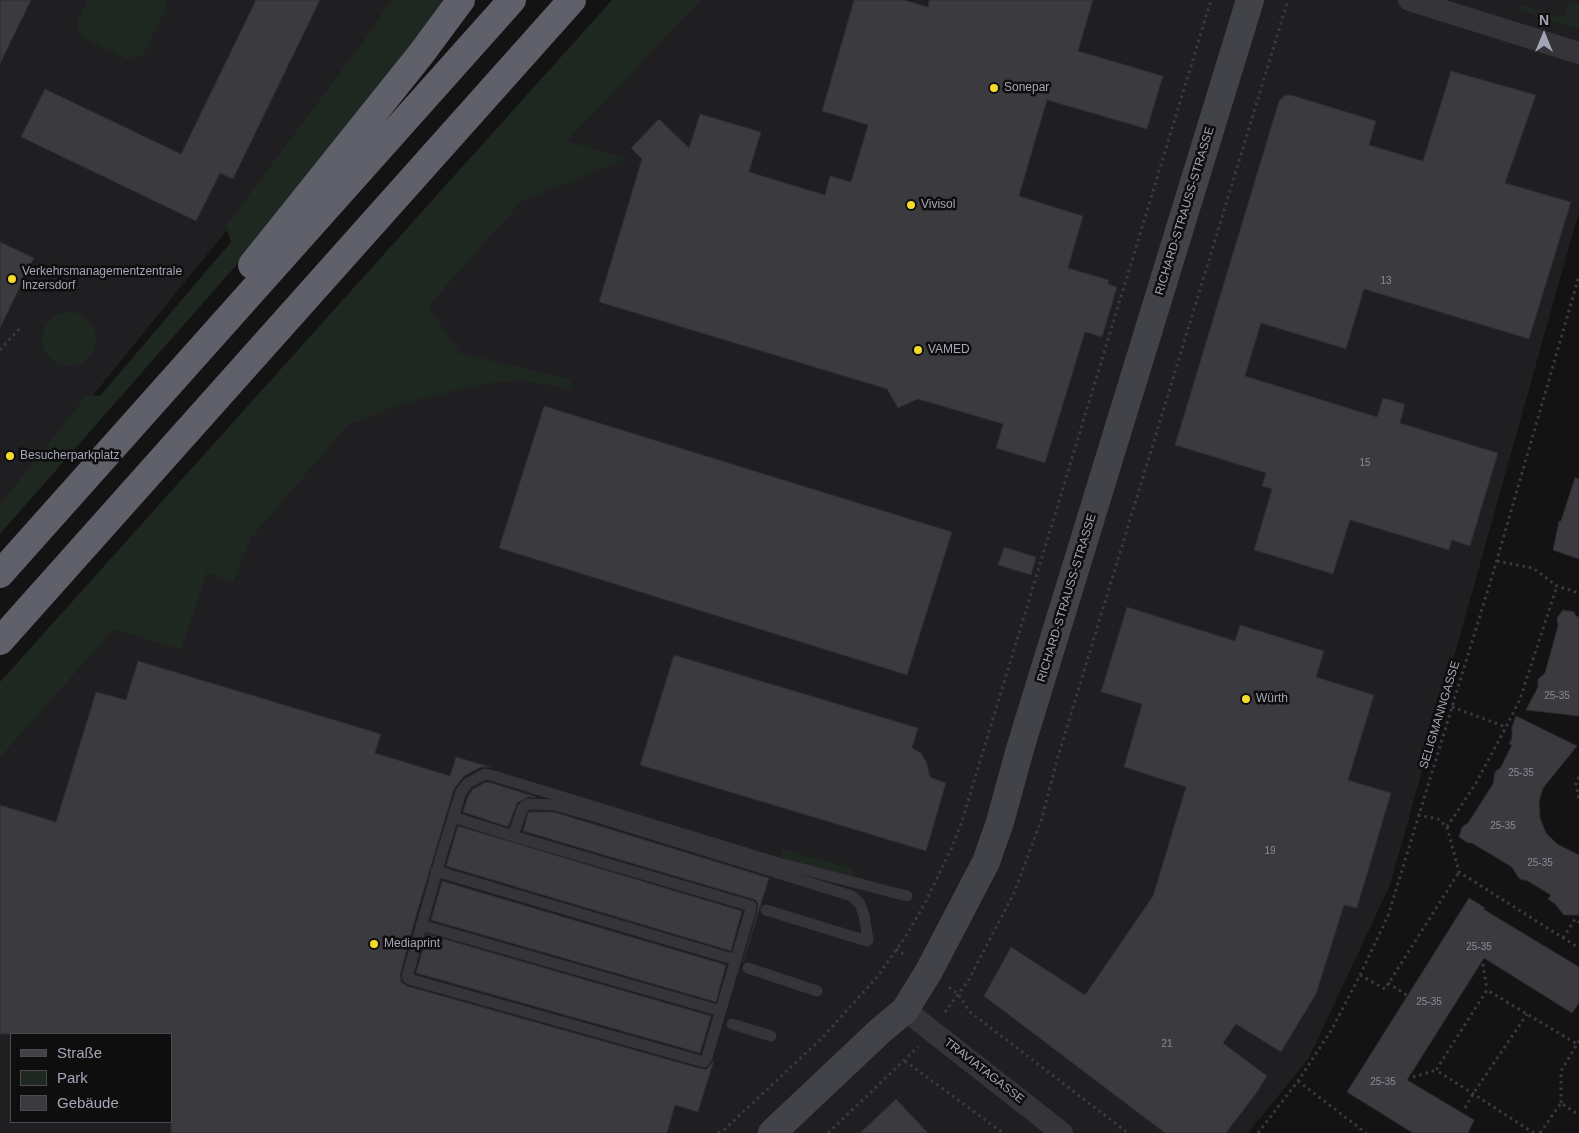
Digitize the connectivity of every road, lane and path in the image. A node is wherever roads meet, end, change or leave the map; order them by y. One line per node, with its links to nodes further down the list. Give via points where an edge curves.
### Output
1 (461, 0): 12 (highway, via 200,331)
2 (512, 0): 12 (highway)
3 (572, 0): 17 (highway)
4 (1211, 0): 58 (path, via 952,847 906,936 877,977 823,1037)
5 (1250, 0): 43 (main road, RICHARD-STRAUSS-STRASSE, via 997,830 980,873)
6 (1288, 0): 41 (path, via 1042,818 1014,894)
7 (1409, 0): 8 (street)
8 (1579, 53)
9 (1579, 276): 13 (path, SELIGMANNGASSE)
10 (21, 327): 11 (path)
11 (0, 350)
12 (162, 390): 14 (highway)
13 (1497, 561): 15 (path, via 1532,568); 18 (path, SELIGMANNGASSE)
14 (0, 574)
15 (1557, 586): 16 (path); 19 (path, via 1520,699)
16 (1579, 593)
17 (0, 641)
18 (1452, 707): 19 (path); 22 (path, SELIGMANNGASSE)
19 (1506, 727): 24 (path, via 1476,784)
20 (1579, 777): 21 (path, via 1576,783)
21 (1579, 800)
22 (1418, 815): 24 (path, via 1438,819); 37 (path, SELIGMANNGASSE, via 1388,916)
23 (453, 817): 25 (lane); 26 (lane); 28 (lane, via 461,792 485,774 775,862)
24 (1447, 827): 27 (path)
25 (513, 836): 29 (lane, via 522,809 528,804 556,806 596,817 852,896 864,915 867,941); 34 (lane, via 750,906)
26 (436, 872): 31 (lane); 34 (lane)
27 (1459, 872): 32 (path); 38 (path)
28 (907, 896)
29 (766, 910)
30 (1579, 922): 32 (path, via 1575,919)
31 (421, 925): 44 (lane); 44 (lane, via 407,977 428,985 704,1062)
32 (1562, 938): 33 (path)
33 (1579, 948)
34 (736, 960): 44 (lane)
35 (1483, 964): 39 (path)
36 (748, 968): 40 (lane)
37 (1360, 975): 38 (path, via 1384,989); 53 (path, SELIGMANNGASSE, via 1332,1029)
38 (1388, 983): 42 (path)
39 (1487, 990): 45 (path); 51 (path)
40 (817, 991)
41 (958, 994): 47 (path); 63 (path, via 970,1012)
42 (1408, 996)
43 (905, 1010): 47 (street, TRAVIATAGASSE); 59 (main road, RICHARD-STRAUSS-STRASSE)
44 (721, 1011)
45 (1527, 1014): 49 (path); 54 (path)
46 (732, 1024): 48 (lane)
47 (931, 1030): 50 (path); 62 (street, TRAVIATAGASSE)
48 (772, 1036)
49 (1578, 1043): 55 (path, via 1562,1071)
50 (905, 1061): 60 (path); 61 (path)
51 (1436, 1070): 52 (path); 54 (path)
52 (1413, 1077)
53 (1298, 1081): 64 (path, SELIGMANNGASSE); 65 (path)
54 (1473, 1094): 56 (path); 66 (path)
55 (1561, 1103): 57 (path); 67 (path)
56 (1465, 1108)
57 (1579, 1115)
58 (718, 1133)
59 (772, 1133)
60 (828, 1133)
61 (1003, 1133)
62 (1062, 1133)
63 (1128, 1133)
64 (1258, 1133)
65 (1366, 1133)
66 (1534, 1133)
67 (1540, 1133)

